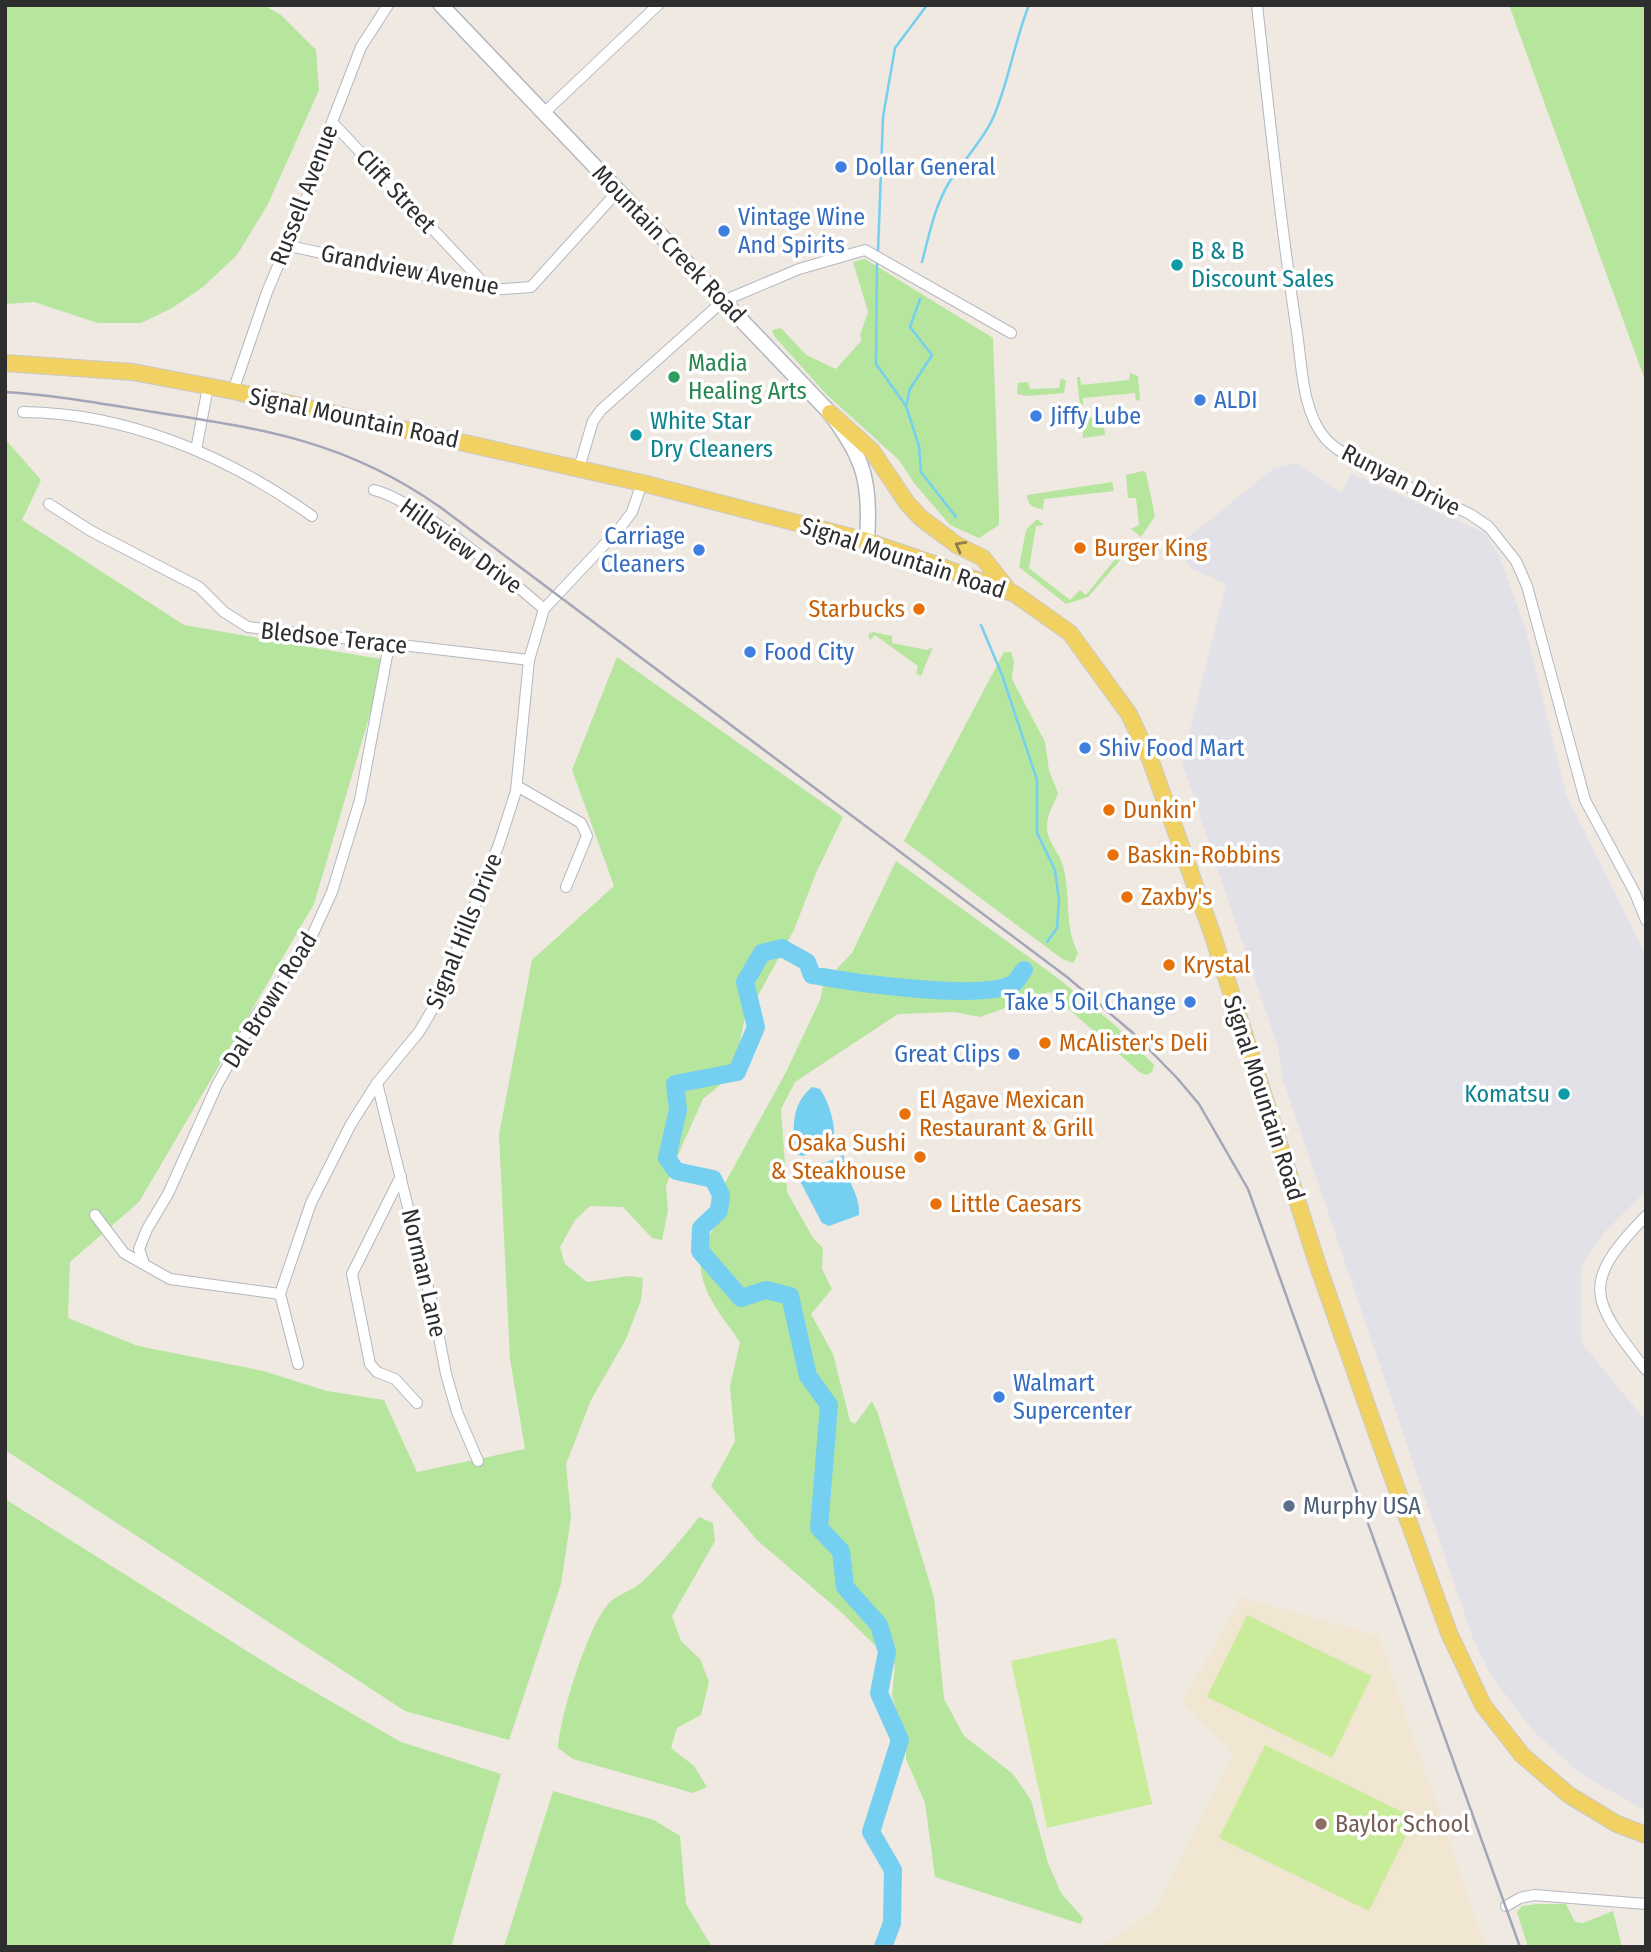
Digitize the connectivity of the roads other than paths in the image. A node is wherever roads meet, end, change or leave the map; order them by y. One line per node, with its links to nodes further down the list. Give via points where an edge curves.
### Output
1 (388, 5): 6 (street, Russell Avenue, via 361,47)
2 (441, 5): 5 (main road, Mountain Creek Road)
3 (658, 5): 5 (street)
4 (1257, 5): 30 (street, Runyan Drive, via 1283,244 1308,400 1317,426 1344,455 1470,514 1506,545 1527,586 1585,800)
5 (545, 113): 7 (main road, Mountain Creek Road)
6 (332, 122): 8 (street, Russell Avenue, via 316,176); 9 (street, Clift Street)
7 (618, 191): 9 (street, Grandview Avenue, via 531,287); 10 (main road, Mountain Creek Road)
8 (285, 245): 9 (street, Grandview Avenue); 14 (street, Russell Avenue)
9 (490, 290)
10 (723, 301): 11 (street, via 799,269 865,250); 16 (main road, Mountain Creek Road); 18 (street, via 601,410 593,421)
11 (1012, 333)
12 (5, 363): 13 (main road, Signal Mountain Road, via 133,372)
13 (208, 387): 14 (main road, Signal Mountain Road); 17 (street)
14 (233, 391): 18 (main road, Signal Mountain Road)
15 (23, 412): 17 (street, via 56,412 123,425)
16 (830, 413): 23 (main road, Mountain Creek Road, via 861,461 870,503); 24 (main road, one-way to 16, via 983,558 921,518 872,451)
17 (196, 450): 22 (street, via 278,491)
18 (579, 468): 19 (main road, Signal Mountain Road)
19 (642, 483): 23 (main road, Signal Mountain Road); 25 (street, Signal Hills Drive, via 632,512 620,528)
20 (374, 490): 25 (street, Hillsview Drive, via 407,505)
21 (49, 504): 26 (street, Bledsoe Terace, via 198,587 248,628)
22 (312, 516)
23 (867, 541): 24 (main road, Signal Mountain Road)
24 (1009, 591): 41 (main road, Signal Mountain Road, via 1070,634 1129,714 1150,759 1373,1424 1449,1633 1483,1706 1522,1755 1569,1795 1616,1824)
25 (544, 609): 27 (street, Signal Hills Drive)
26 (389, 645): 27 (street, Bledsoe Terace); 35 (street, Dal Brown Road, via 360,800 332,892 305,951 255,1017 217,1085 168,1194 147,1229 139,1249)
27 (529, 660): 28 (street, Signal Hills Drive)
28 (517, 786): 29 (street, via 581,823 587,836); 31 (street, Signal Hills Drive, via 435,1005)
29 (566, 887)
30 (1646, 920)
31 (377, 1083): 32 (street, Norman Lane); 36 (street, Signal Hills Drive, via 311,1203)
32 (401, 1176): 39 (street, via 352,1274 370,1364 395,1379); 40 (street, Norman Lane, via 457,1412)
33 (95, 1215): 35 (street, via 124,1253)
34 (1646, 1216): 38 (street, via 1610,1254 1600,1277 1600,1297 1608,1323)
35 (143, 1261): 36 (street, via 156,1274 170,1279)
36 (280, 1294): 37 (street)
37 (298, 1364)
38 (1646, 1370)
39 (417, 1403)
40 (478, 1461)
41 (1646, 1835)
42 (1646, 1903): 43 (street, via 1534,1895)
43 (1506, 1906)

